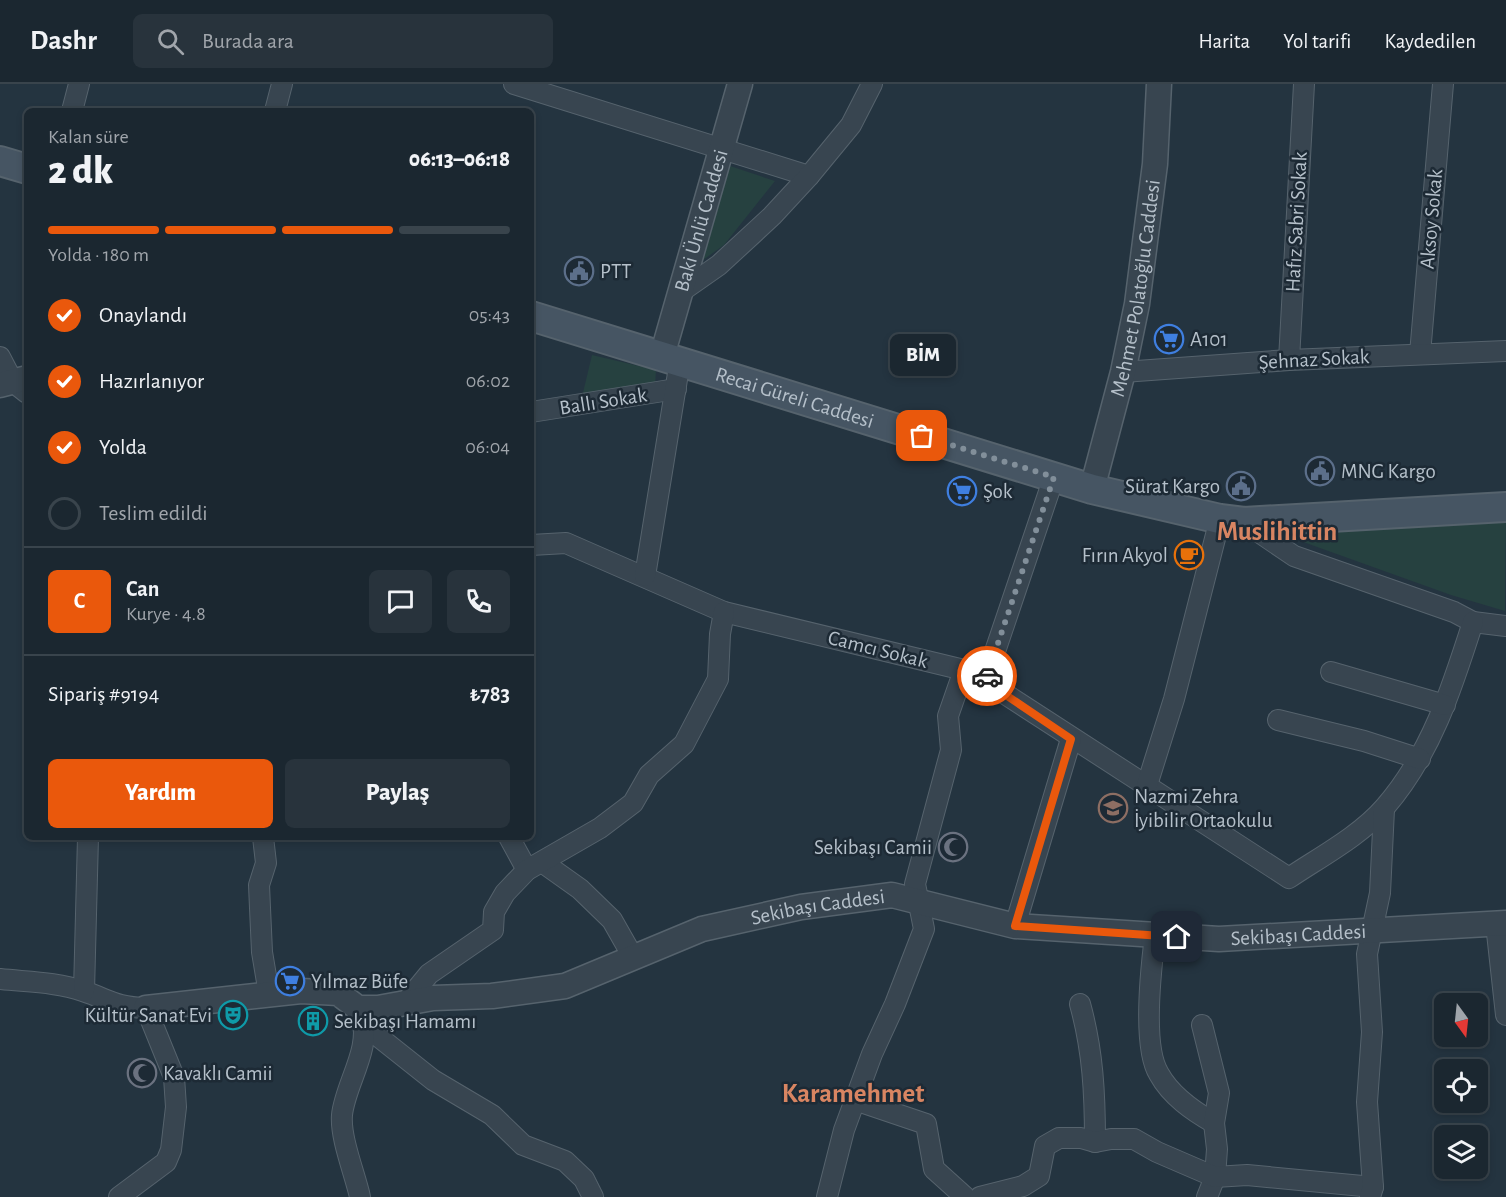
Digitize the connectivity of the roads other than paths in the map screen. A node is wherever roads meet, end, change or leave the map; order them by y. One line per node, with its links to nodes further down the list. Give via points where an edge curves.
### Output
1 (79, 84): 9 (street)
2 (282, 84): 10 (street)
3 (514, 84): 11 (street)
4 (740, 84): 11 (street, Baki Ünlü Caddesi)
5 (872, 84): 14 (street, via 850,126)
6 (1159, 84): 22 (street, Mehmet Polatoğlu Caddesi, via 1155,164 1137,304)
7 (1304, 84): 21 (street, Hafız Sabri Sokak)
8 (1443, 84): 18 (street, Aksoy Sokak)
9 (73, 108)
10 (275, 108)
11 (720, 148): 14 (street); 15 (street, Baki Ünlü Caddesi)
12 (0, 161): 13 (main road)
13 (24, 168)
14 (809, 176): 15 (street, via 728,257)
15 (679, 293): 20 (street, Baki Ünlü Caddesi)
16 (534, 317): 20 (main road, Recai Güreli Caddesi)
17 (1506, 351): 18 (street, Şehnaz Sokak)
18 (1420, 354): 21 (street, Şehnaz Sokak)
19 (0, 357): 23 (street)
20 (671, 358): 24 (street); 26 (main road, Recai Güreli Caddesi)
21 (1289, 360): 22 (street, Şehnaz Sokak)
22 (1123, 372): 27 (street, Mehmet Polatoğlu Caddesi)
23 (17, 385)
24 (676, 389): 25 (street, Ballı Sokak); 31 (street)
25 (534, 412)
26 (1054, 477): 27 (main road, Recai Güreli Caddesi); 37 (street)
27 (1092, 489): 29 (main road, Recai Güreli Caddesi)
28 (1506, 507): 29 (main road, Recai Güreli Caddesi)
29 (1232, 520): 33 (street, via 1294,556); 42 (street)
30 (534, 545): 31 (street, Camcı Sokak, via 566,543)
31 (645, 576): 32 (street, Camcı Sokak)
32 (724, 612): 35 (street, Camcı Sokak); 47 (street, via 718,680 684,744 649,774 633,803 600,828)
33 (1473, 622): 34 (street); 38 (street)
34 (1506, 626)
35 (964, 670): 37 (street, Camcı Sokak); 48 (street, via 948,716 951,750 915,884)
36 (1331, 672): 38 (street)
37 (985, 681): 40 (street, Camcı Sokak)
38 (1445, 705): 41 (street)
39 (1278, 720): 41 (street)
40 (1071, 739): 42 (street, Camcı Sokak); 50 (street)
41 (1420, 759): 43 (street)
42 (1147, 785): 43 (street, Camcı Sokak, via 1289,878)
43 (1384, 809): 51 (street, via 1380,893)
44 (88, 840): 55 (street)
45 (263, 840): 56 (street, via 266,863 259,885 262,952)
46 (512, 840): 47 (street)
47 (535, 866): 53 (street, via 580,890 612,920); 57 (street, via 505,893 494,912 493,930 429,974)
48 (920, 900): 50 (street, Sekibaşı Caddesi); 53 (street, Sekibaşı Caddesi, via 892,895 801,907 702,929); 63 (street, via 924,929)
49 (1501, 924): 51 (street, Sekibaşı Caddesi); 60 (street)
50 (1015, 926): 52 (street, Sekibaşı Caddesi)
51 (1370, 932): 52 (street, Sekibaşı Caddesi, via 1219,939); 67 (street, via 1366,954 1372,1032 1367,1102)
52 (1155, 936): 64 (street, via 1149,990 1152,1060 1159,1076 1189,1109)
53 (633, 957): 57 (street, Sekibaşı Caddesi, via 565,986)
54 (0, 979): 55 (street, via 53,984)
55 (84, 992): 59 (street, via 121,1008)
56 (269, 994): 59 (street); 61 (street, via 338,993)
57 (406, 1002): 61 (street, Sekibaşı Caddesi)
58 (1080, 1004): 65 (street, via 1091,1042)
59 (146, 1008): 68 (street, via 174,1077 176,1107 171,1150 166,1162)
60 (1506, 1015)
61 (362, 1017): 69 (street, via 342,1116); 70 (street, via 433,1080 492,1115 523,1145 565,1161 584,1179)
62 (1202, 1025): 64 (street, via 1220,1093)
63 (855, 1100): 71 (street); 72 (street, via 926,1124 934,1169)
64 (1214, 1123): 66 (street)
65 (1095, 1142): 66 (street, via 1134,1139); 72 (street, via 1059,1138 1045,1146 1039,1176 1023,1186)
66 (1215, 1177): 67 (street, via 1247,1175); 73 (street)
67 (1372, 1192)
68 (119, 1197)
69 (360, 1197)
70 (593, 1197)
71 (827, 1197)
72 (969, 1197)
73 (1207, 1197)

